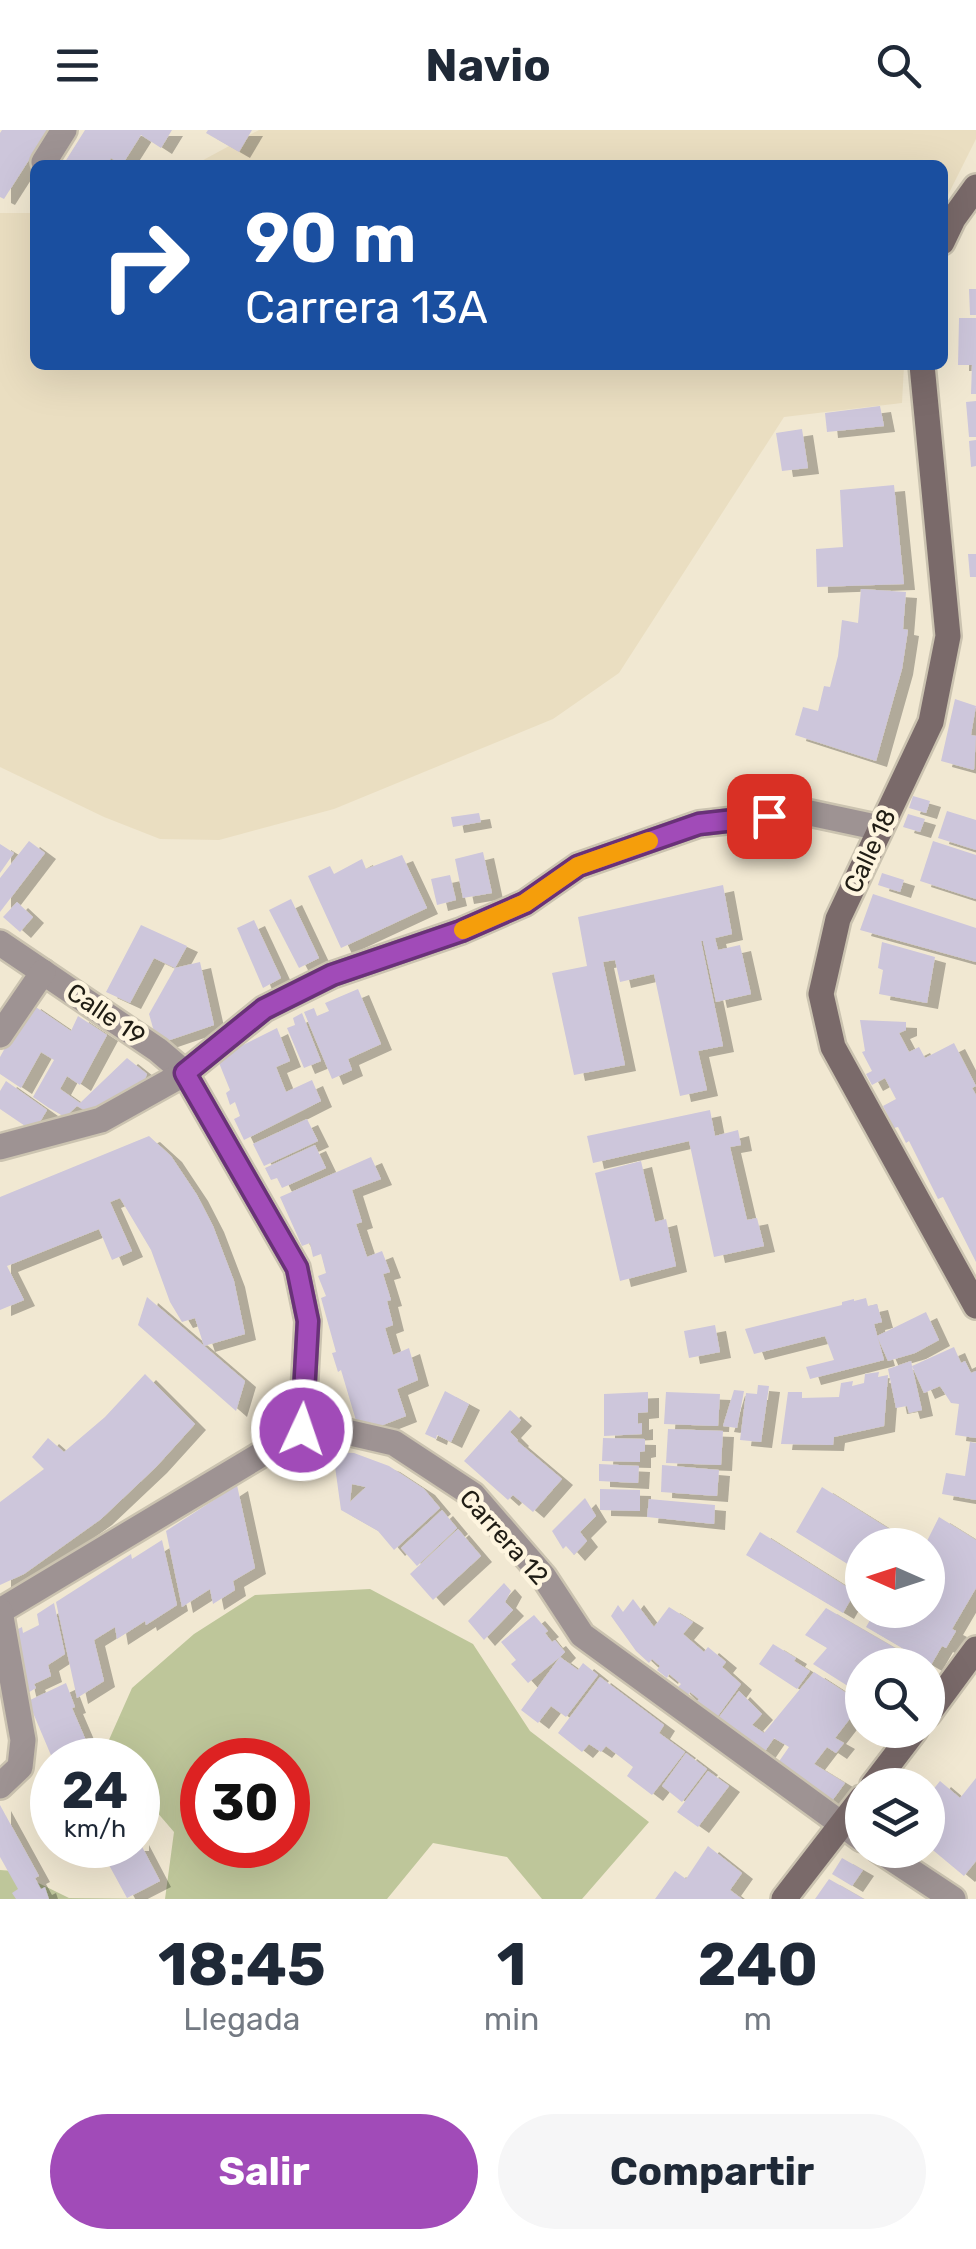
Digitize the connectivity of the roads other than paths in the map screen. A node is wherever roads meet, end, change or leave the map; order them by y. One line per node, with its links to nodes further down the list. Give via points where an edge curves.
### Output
1 (64, 130): 2 (street)
2 (45, 160)
3 (976, 187): 4 (main road)
4 (948, 230)
5 (922, 370): 6 (main road, Calle 18, via 948,636 932,722)
6 (880, 828): 10 (street, via 804,812 699,824 578,866 525,903 332,975 264,1009); 12 (main road, Calle 18, via 838,918 821,994 833,1047)
7 (0, 943): 8 (street, Calle 19)
8 (43, 972): 9 (street); 10 (street, Calle 19)
9 (0, 1035)
10 (185, 1073): 11 (street, via 100,1120); 13 (street, Calle 19, via 297,1268 308,1321)
11 (0, 1146)
12 (976, 1306)
13 (302, 1430): 14 (street); 20 (street, Carrera 12, via 330,1428 394,1443 473,1495 544,1577 582,1635)
14 (0, 1612): 19 (street, via 23,1740 20,1768)
15 (976, 1649): 16 (main road)
16 (945, 1691)
17 (901, 1748): 18 (main road)
18 (886, 1768)
19 (0, 1786)
20 (845, 1827)
21 (845, 1839): 23 (main road)
22 (907, 1868): 24 (street)
23 (784, 1899)
24 (954, 1899)

